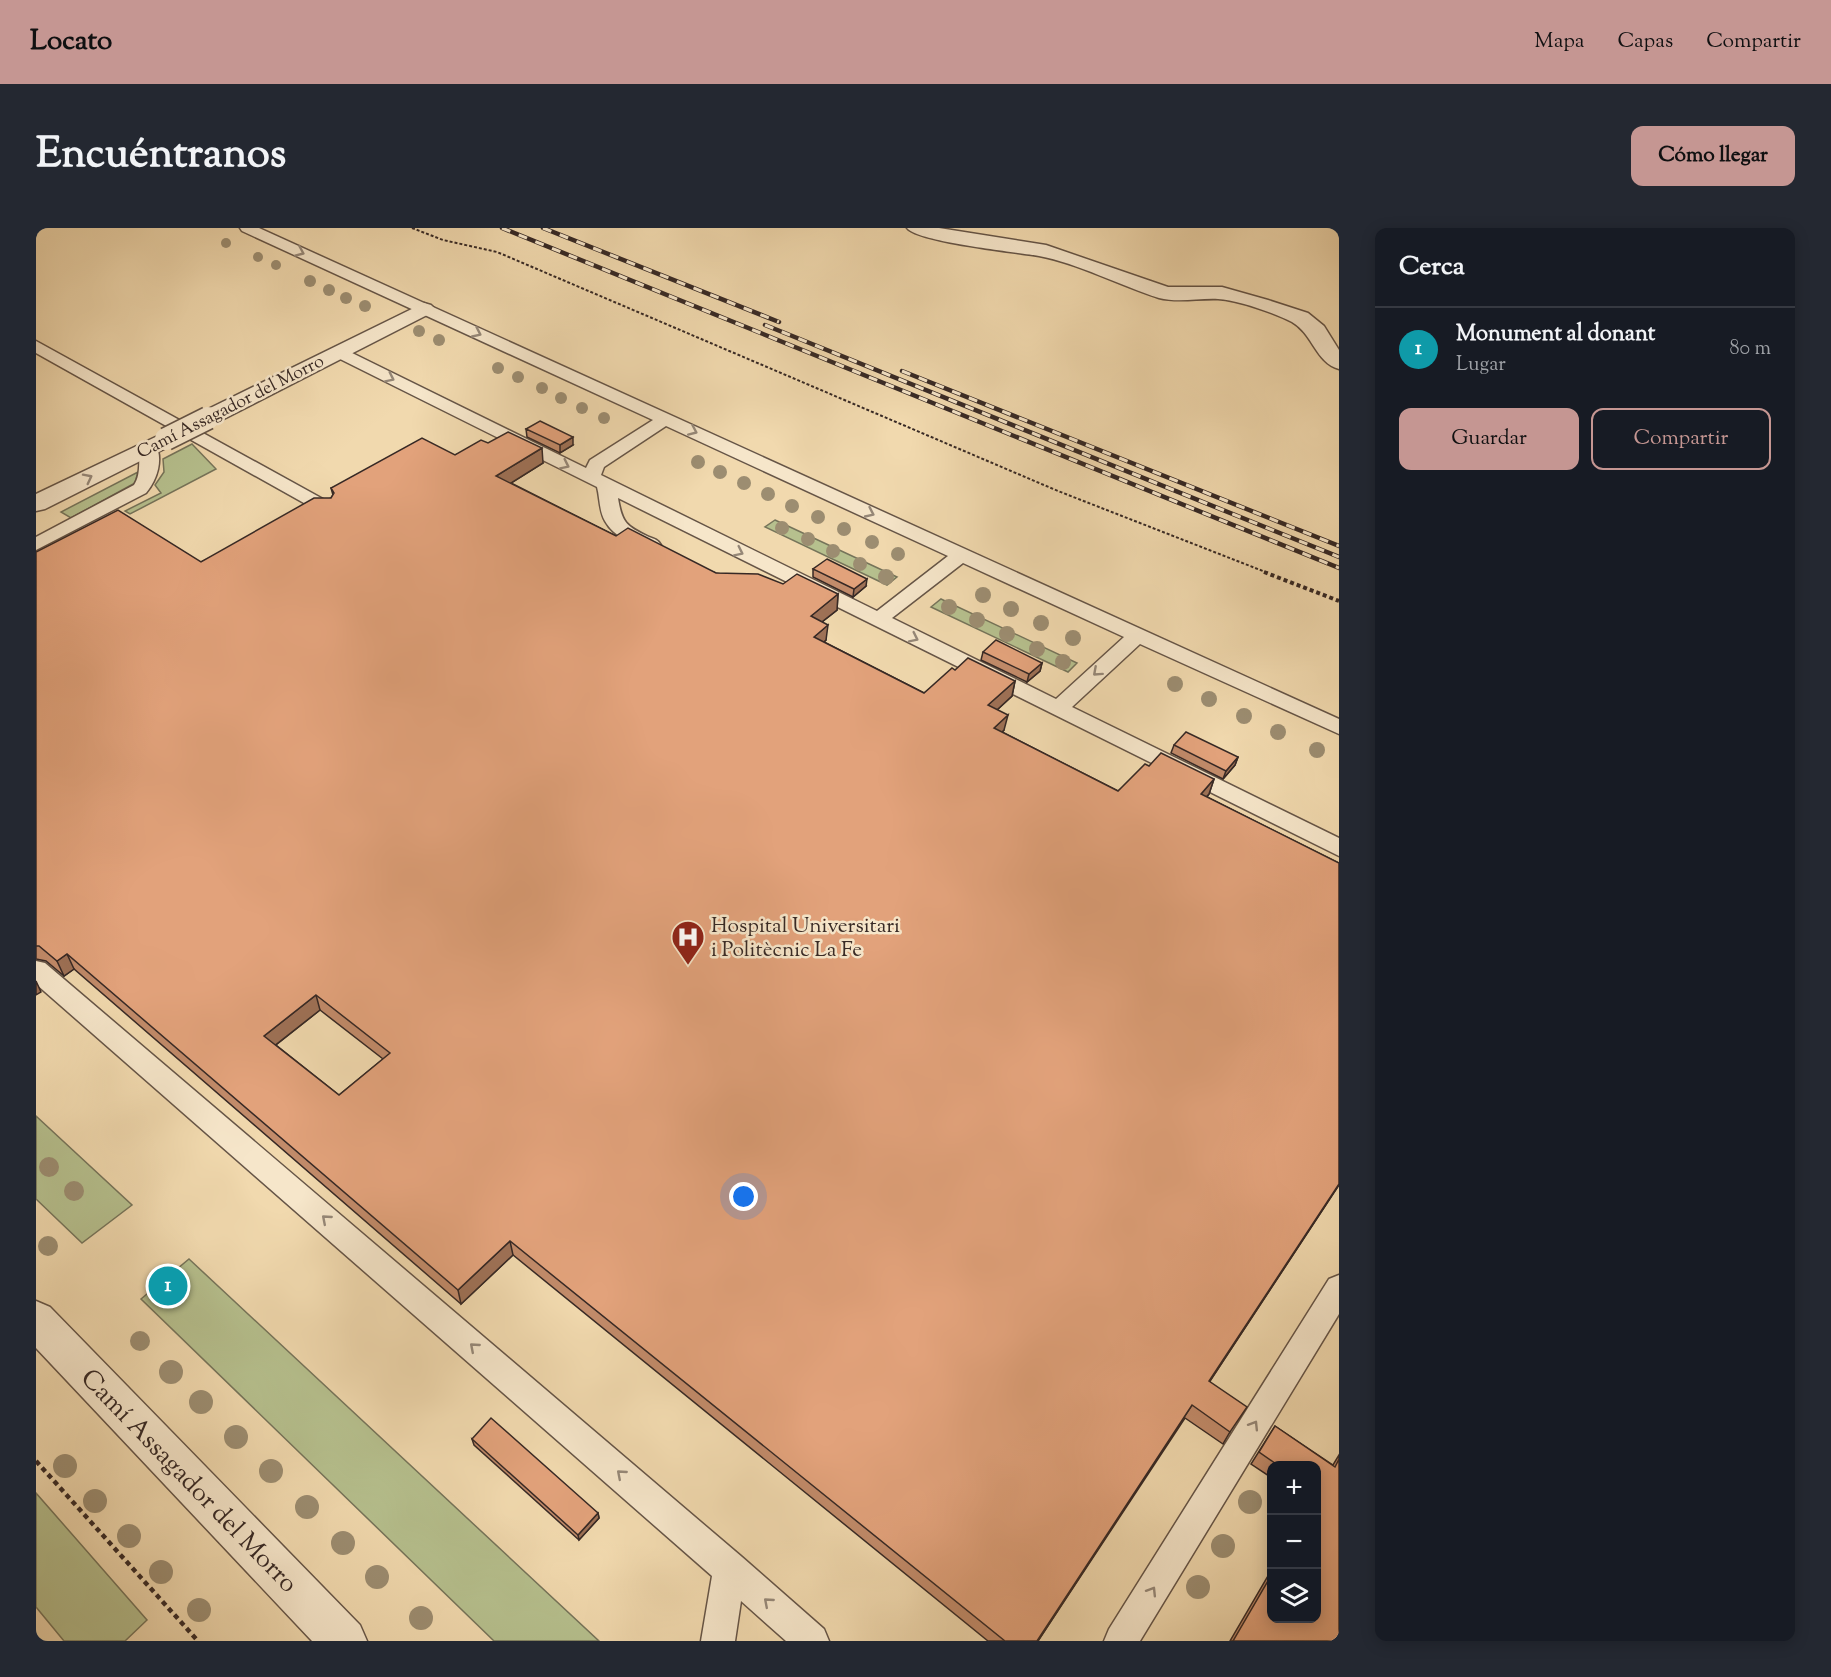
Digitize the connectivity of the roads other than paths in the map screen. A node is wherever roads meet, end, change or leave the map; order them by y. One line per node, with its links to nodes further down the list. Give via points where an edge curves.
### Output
1 (247, 228): 3 (lane, one-way to 3)
2 (917, 228): 6 (street, via 1046,251 1166,293 1222,293 1261,304 1300,318 1316,331)
3 (424, 309): 5 (street, Camí Assagador del Morro); 7 (lane, one-way to 7)
4 (36, 346): 11 (lane)
5 (338, 352): 8 (street, Camí Assagador del Morro, bridge); 9 (lane, one-way to 9)
6 (1339, 362)
7 (666, 419): 9 (lane, via 596,464); 13 (lane, one-way to 13)
8 (157, 443): 10 (street, Camí Assagador del Morro, one-way to 8); 12 (lane, via 150,473 140,489)
9 (598, 481): 14 (lane, via 608,492 614,524); 16 (lane, one-way to 16)
10 (36, 504)
11 (326, 508)
12 (36, 544)
13 (961, 555): 17 (lane); 18 (lane)
14 (673, 556)
15 (760, 580): 16 (lane)
16 (806, 585): 17 (lane)
17 (877, 620): 19 (lane, one-way to 19)
18 (1138, 635): 19 (lane, one-way to 19); 20 (lane)
19 (1057, 709): 21 (lane)
20 (1339, 727)
21 (1339, 848)
22 (36, 970): 25 (lane, one-way to 22)
23 (1339, 1288): 29 (lane, one-way to 23)
24 (36, 1320): 26 (street, Camí Assagador del Morro)
25 (730, 1569): 27 (lane); 28 (lane, one-way to 25)
26 (344, 1641)
27 (718, 1641)
28 (812, 1641)
29 (1121, 1641)

